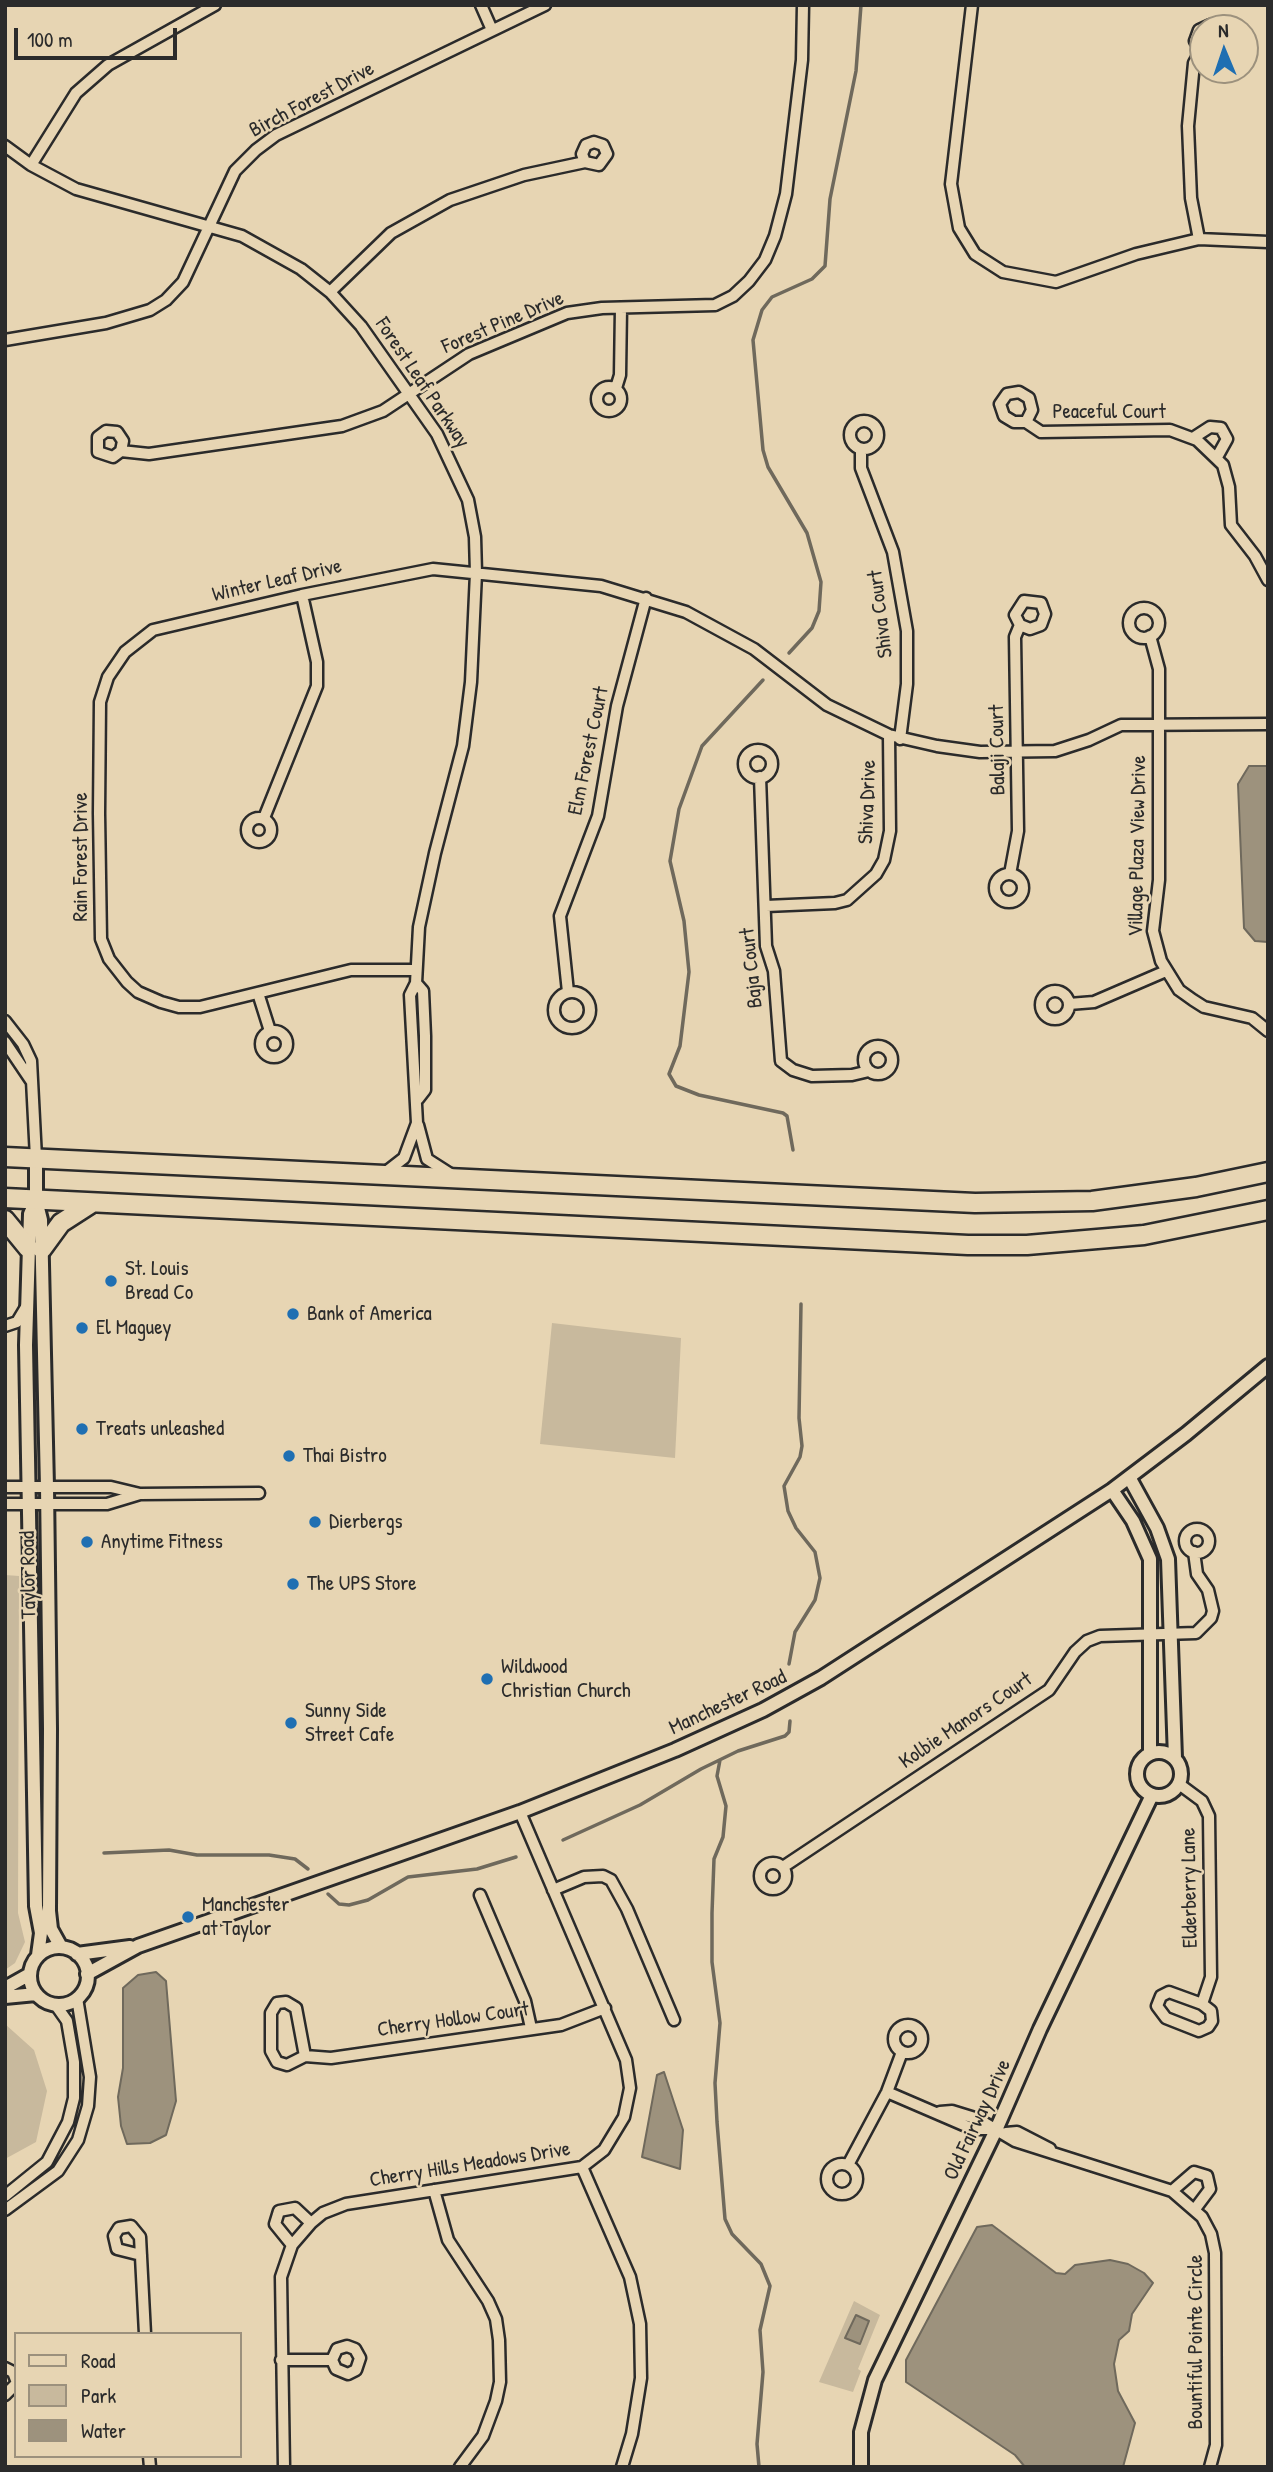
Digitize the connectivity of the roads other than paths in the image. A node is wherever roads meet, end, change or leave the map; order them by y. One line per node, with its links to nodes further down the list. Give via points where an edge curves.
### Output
1 (215, 5): 10 (street, via 108,65 76,93)
2 (481, 5): 6 (street)
3 (545, 5): 6 (street, Birch Forest Drive)
4 (803, 5): 15 (street, Forest Pine Drive, via 802,60 786,194 775,236 759,270 742,288 715,305)
5 (972, 5): 12 (street, via 951,184 959,228 975,254 1020,278 1056,282 1136,254)
6 (492, 30): 11 (street, Birch Forest Drive, via 276,135 235,172)
7 (1192, 84): 12 (street, via 1188,126 1191,198)
8 (5, 146): 10 (street, Forest Leaf Parkway)
9 (585, 162): 14 (street, via 475,189 431,209 374,247)
10 (31, 164): 11 (street, Forest Leaf Parkway, via 76,189)
11 (211, 226): 14 (street, Forest Leaf Parkway, via 273,251); 16 (street, Birch Forest Drive, via 183,282 150,310)
12 (1199, 239): 13 (street)
13 (1268, 242)
14 (330, 292): 18 (street, Forest Leaf Parkway)
15 (621, 308): 17 (street); 18 (street, Forest Pine Drive, via 578,310 553,317 451,363)
16 (5, 341)
17 (616, 388)
18 (409, 393): 22 (street, Forest Pine Drive, via 383,411 342,426 149,454); 24 (street, Forest Leaf Parkway, via 448,453 468,500)
19 (1026, 422): 20 (street, Peaceful Court, via 1041,432 1170,430)
20 (1194, 438): 23 (street, Peaceful Court); 23 (street, via 1210,426 1221,428 1227,439)
21 (861, 449): 33 (street, Shiva Court, via 861,468 893,552 907,631 907,684)
22 (121, 451)
23 (1217, 457): 25 (street, via 1227,476 1231,525)
24 (476, 573): 26 (street, Winter Leaf Drive, via 408,572); 27 (street, Winter Leaf Drive, via 601,586); 39 (street, Forest Leaf Parkway, via 463,746 419,928)
25 (1268, 580)
26 (302, 594): 30 (street, Winter Leaf Drive, via 153,630 125,652); 36 (street, via 317,662 317,686)
27 (646, 598): 33 (street, Winter Leaf Drive, via 735,637 827,705); 41 (street, Elm Forest Court, via 617,706 598,816 560,916)
28 (1020, 625): 34 (street, Balaji Court, via 1016,637)
29 (1150, 636): 31 (street, Village Plaza View Drive, via 1159,669)
30 (108, 677): 42 (street, Rain Forest Drive, via 100,702 99,813 101,939 109,959 138,992 179,1007 200,1007)
31 (1159, 722): 32 (street, Winter Leaf Drive); 34 (street, Winter Leaf Drive, via 1121,724 1055,751); 40 (street, Village Plaza View Drive, via 1159,880 1153,931)
32 (1268, 724)
33 (894, 737): 34 (street, Winter Leaf Drive, via 973,751); 38 (street, Shiva Drive, via 890,831 876,874 847,900)
34 (1018, 752): 37 (street, Balaji Court, via 1018,831)
35 (760, 777): 38 (street, Baja Court)
36 (264, 818)
37 (1010, 874)
38 (766, 906): 48 (street, Baja Court, via 766,946 774,971 781,1061 812,1076)
39 (416, 970): 42 (street, Rain Forest Drive, via 352,970); 50 (street, Forest Leaf Parkway, via 416,983 423,991 425,1036 425,1090 418,1099)
40 (1166, 971): 43 (street, via 1094,1002); 46 (street, Village Plaza View Drive, via 1179,990 1204,1007 1252,1018)
41 (568, 992)
42 (258, 993): 45 (street)
43 (1069, 1004)
44 (5, 1021): 49 (street, Taylor Road, via 31,1061)
45 (270, 1031)
46 (1268, 1031)
47 (5, 1042): 49 (street)
48 (869, 1071)
49 (32, 1082): 52 (street, Taylor Road)
50 (417, 1123): 54 (street, Forest Leaf Parkway, via 404,1158); 55 (street, Forest Leaf Parkway, via 427,1159)
51 (5, 1157): 52 (highway)
52 (36, 1158): 54 (highway); 57 (street, Taylor Road)
53 (1268, 1172): 55 (highway, via 1148,1195 1031,1203)
54 (381, 1175): 55 (highway)
55 (456, 1177)
56 (5, 1198): 57 (highway)
57 (36, 1200): 58 (highway); 61 (street, Taylor Road, via 41,1215)
58 (92, 1203): 59 (highway, via 968,1245 1144,1235); 61 (highway, via 61,1223)
59 (1268, 1210)
60 (5, 1220): 61 (highway)
61 (35, 1248): 62 (street, Taylor Road); 69 (street, Taylor Road)
62 (27, 1306): 63 (street, via 17,1322); 64 (street, Taylor Road)
63 (5, 1326): 64 (street, via 18,1334)
64 (26, 1347): 68 (street, Taylor Road)
65 (1268, 1366): 66 (street, Manchester Road)
66 (1129, 1477): 70 (street, Manchester Road); 78 (street, via 1168,1559)
67 (5, 1487): 68 (street)
68 (31, 1487): 69 (street); 74 (street, Taylor Road)
69 (47, 1487): 72 (street, via 117,1488); 75 (street, Taylor Road)
70 (1112, 1490): 77 (street, via 1150,1559); 83 (street, Manchester Road, via 821,1678 719,1731)
71 (259, 1493): 72 (street)
72 (141, 1494): 75 (street, via 107,1504)
73 (5, 1504): 74 (street)
74 (31, 1504): 75 (street); 90 (street, Taylor Road)
75 (47, 1504): 88 (street, Taylor Road, via 49,1911 51,1929)
76 (1194, 1552): 78 (street, Kolbie Manors Court, via 1197,1574 1208,1590 1213,1611 1196,1633)
77 (1152, 1633): 78 (street, Kolbie Manors Court); 79 (street); 84 (street, Kolbie Manors Court, via 1100,1636 1087,1642 1049,1690)
78 (1171, 1634): 80 (street)
79 (1150, 1753): 80 (street, via 1166,1752); 82 (street, via 1136,1773 1141,1787)
80 (1175, 1758): 81 (street, via 1181,1773)
81 (1179, 1784): 82 (street, via 1167,1794); 98 (street, Elderberry Lane, via 1202,1801 1210,1825 1211,1977)
82 (1152, 1795): 105 (street, Old Fairway Drive, via 1040,2029)
83 (520, 1812): 85 (street, Cherry Hills Meadows Drive); 87 (street, Manchester Road)
84 (783, 1867)
85 (553, 1890): 99 (street, Cherry Hills Meadows Drive); 100 (street, via 584,1877 611,1880)
86 (480, 1895): 101 (street, via 525,2001)
87 (138, 1946): 89 (street, Manchester Road); 92 (street, Manchester Road)
88 (61, 1947): 89 (street); 90 (street)
89 (77, 1954): 92 (street, via 86,1963)
90 (38, 1955): 91 (street)
91 (30, 1974): 93 (street); 94 (street)
92 (87, 1974): 96 (street)
93 (5, 1988)
94 (36, 1994): 95 (street); 97 (street)
95 (5, 1997)
96 (77, 1998): 97 (street); 111 (street, via 90,2077 85,2119 58,2171)
97 (55, 2004): 108 (street, via 67,2021 72,2040 74,2098 56,2150)
98 (1202, 2004): 98 (street, Elderberry Lane, via 1169,1992 1157,2006 1166,2018 1199,2031 1212,2021 1211,2011)
99 (605, 2008): 101 (street, Cherry Hollow Court, via 573,2022); 107 (street, Cherry Hills Meadows Drive, via 626,2060 629,2102 612,2141)
100 (674, 2020)
101 (531, 2028): 103 (street, Cherry Hollow Court, via 331,2058)
102 (902, 2052): 104 (street)
103 (305, 2056): 103 (street, Cherry Hollow Court, via 287,2065 272,2055 271,2013 277,2003 290,2003 298,2011)
104 (887, 2092): 105 (street, Bountiful Pointe Circle, via 973,2129); 106 (street)
105 (1001, 2131): 110 (street, Bountiful Pointe Circle, via 1015,2141); 126 (street, Old Fairway Drive, via 875,2380 861,2432)
106 (848, 2165)
107 (582, 2167): 109 (street, Cherry Hills Meadows Drive); 125 (street, via 630,2277 640,2324 641,2378)
108 (23, 2184): 111 (street); 112 (street)
109 (434, 2190): 115 (street, Cherry Hills Meadows Drive, via 346,2204); 124 (street, via 448,2240 488,2301 499,2340 496,2401 482,2436)
110 (1172, 2191): 113 (street, Bountiful Pointe Circle); 113 (street, via 1194,2172 1207,2176 1210,2189)
111 (30, 2194): 114 (street)
112 (5, 2196)
113 (1195, 2209): 127 (street, Bountiful Pointe Circle, via 1208,2225 1215,2253 1216,2445)
114 (5, 2210)
115 (311, 2223): 116 (street, Cherry Hills Meadows Drive); 116 (street, via 295,2208 279,2211 275,2224)
116 (292, 2245): 119 (street, Cherry Hills Meadows Drive, via 281,2277)
117 (141, 2255): 118 (street)
118 (145, 2332)
119 (281, 2360): 120 (street); 123 (street, Cherry Hills Meadows Drive)
120 (332, 2360)
121 (5, 2368): 122 (street, via 13,2372)
122 (13, 2387)
123 (284, 2467)
124 (460, 2467)
125 (622, 2467)
126 (861, 2467)
127 (1210, 2467)

